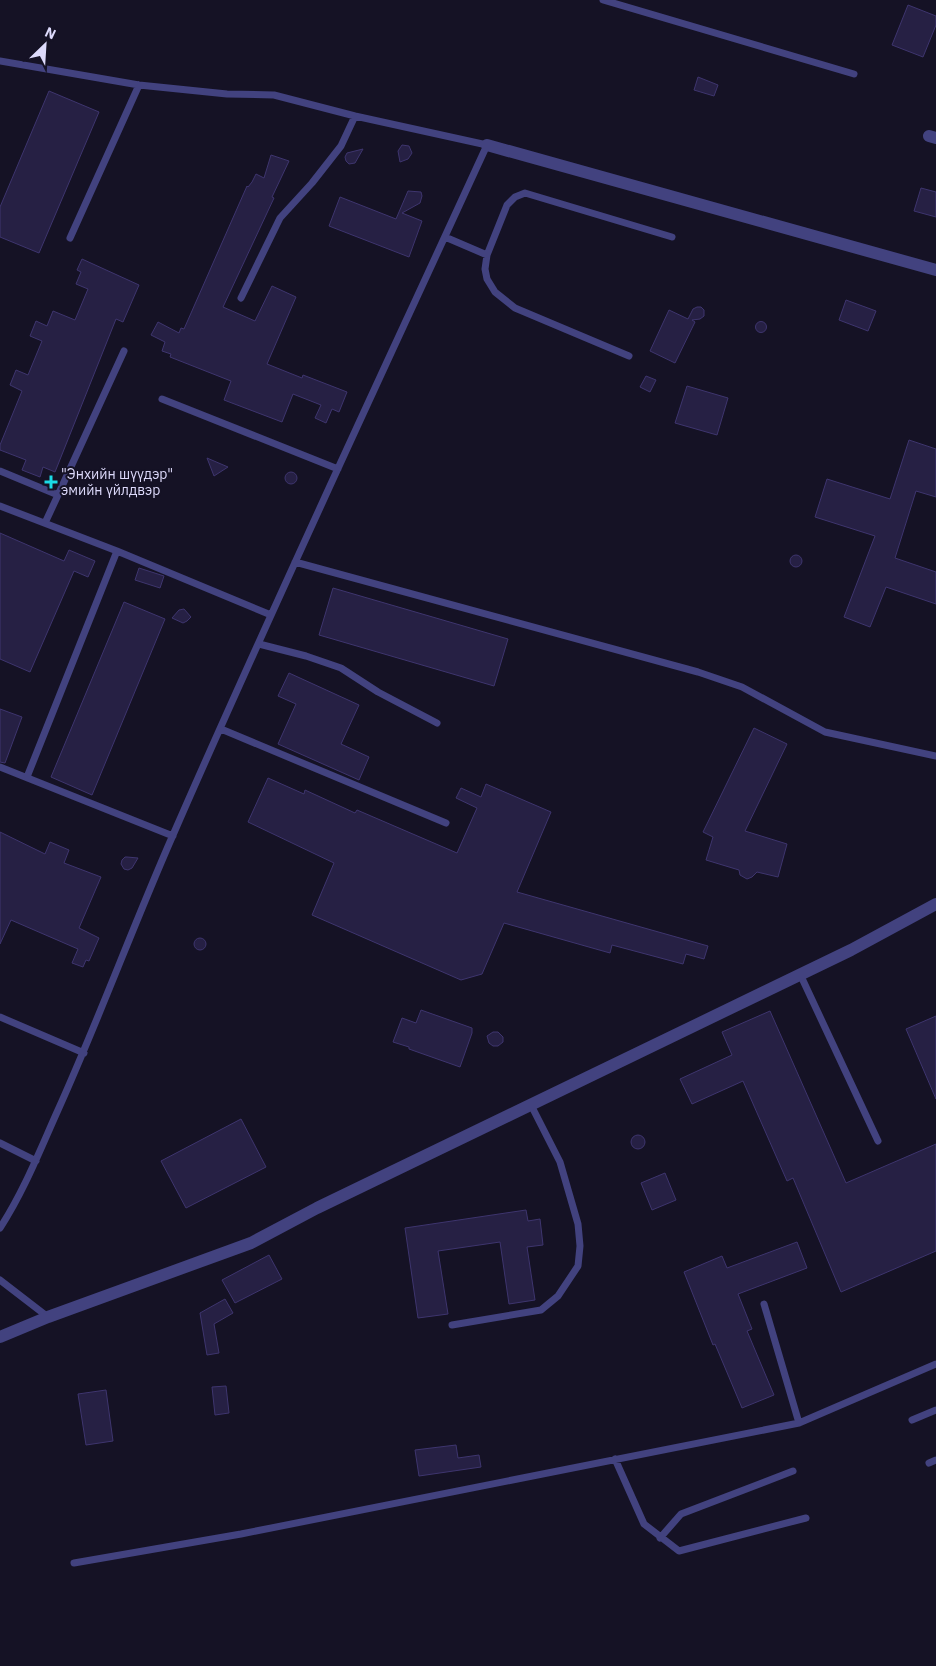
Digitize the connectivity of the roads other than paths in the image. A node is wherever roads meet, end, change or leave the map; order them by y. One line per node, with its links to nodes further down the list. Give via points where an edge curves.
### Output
1 (603, 0): 2 (lane)
2 (621, 2): 4 (lane)
3 (0, 61): 5 (lane)
4 (854, 74)
5 (138, 85): 6 (lane, via 274,95); 10 (lane)
6 (355, 116): 7 (lane); 13 (lane, via 341,146 280,218)
7 (487, 145): 8 (lane); 12 (street)
8 (445, 237): 11 (lane); 17 (lane)
9 (672, 237): 11 (lane, via 525,193 507,205)
10 (70, 238)
11 (487, 255): 15 (lane, via 487,279 495,292 515,308)
12 (936, 270)
13 (241, 298)
14 (124, 351): 19 (lane)
15 (629, 356)
16 (162, 399): 17 (lane)
17 (338, 469): 23 (lane)
18 (0, 471): 19 (lane)
19 (58, 495): 21 (lane)
20 (0, 506): 21 (lane)
21 (45, 523): 22 (lane)
22 (117, 551): 24 (lane); 30 (lane)
23 (295, 562): 24 (lane); 28 (lane, via 698,672 742,687 825,732)
24 (271, 615): 25 (lane)
25 (258, 644): 26 (lane, via 341,668); 27 (lane)
26 (437, 723)
27 (221, 729): 31 (lane); 32 (lane)
28 (936, 756)
29 (0, 767): 30 (lane)
30 (27, 777): 32 (lane)
31 (446, 823)
32 (172, 836): 36 (lane)
33 (936, 904): 34 (street)
34 (800, 974): 37 (street); 38 (lane)
35 (0, 1017): 36 (lane)
36 (84, 1053): 40 (lane)
37 (531, 1106): 44 (street, via 251,1243); 45 (lane, via 560,1162 578,1224 578,1266 558,1296 541,1310)
38 (878, 1140)
39 (0, 1142): 40 (lane)
40 (36, 1161): 41 (lane)
41 (0, 1228)
42 (0, 1280): 44 (lane)
43 (764, 1304): 50 (lane)
44 (48, 1317): 46 (street)
45 (452, 1324)
46 (0, 1337)
47 (936, 1364): 50 (lane)
48 (936, 1410): 49 (lane)
49 (912, 1420)
50 (799, 1422): 51 (lane)
51 (615, 1459): 54 (lane, via 644,1524); 55 (lane, via 241,1534)
52 (793, 1470): 54 (lane, via 681,1514)
53 (806, 1518): 54 (lane, via 679,1551)
54 (660, 1538)
55 (74, 1563)

